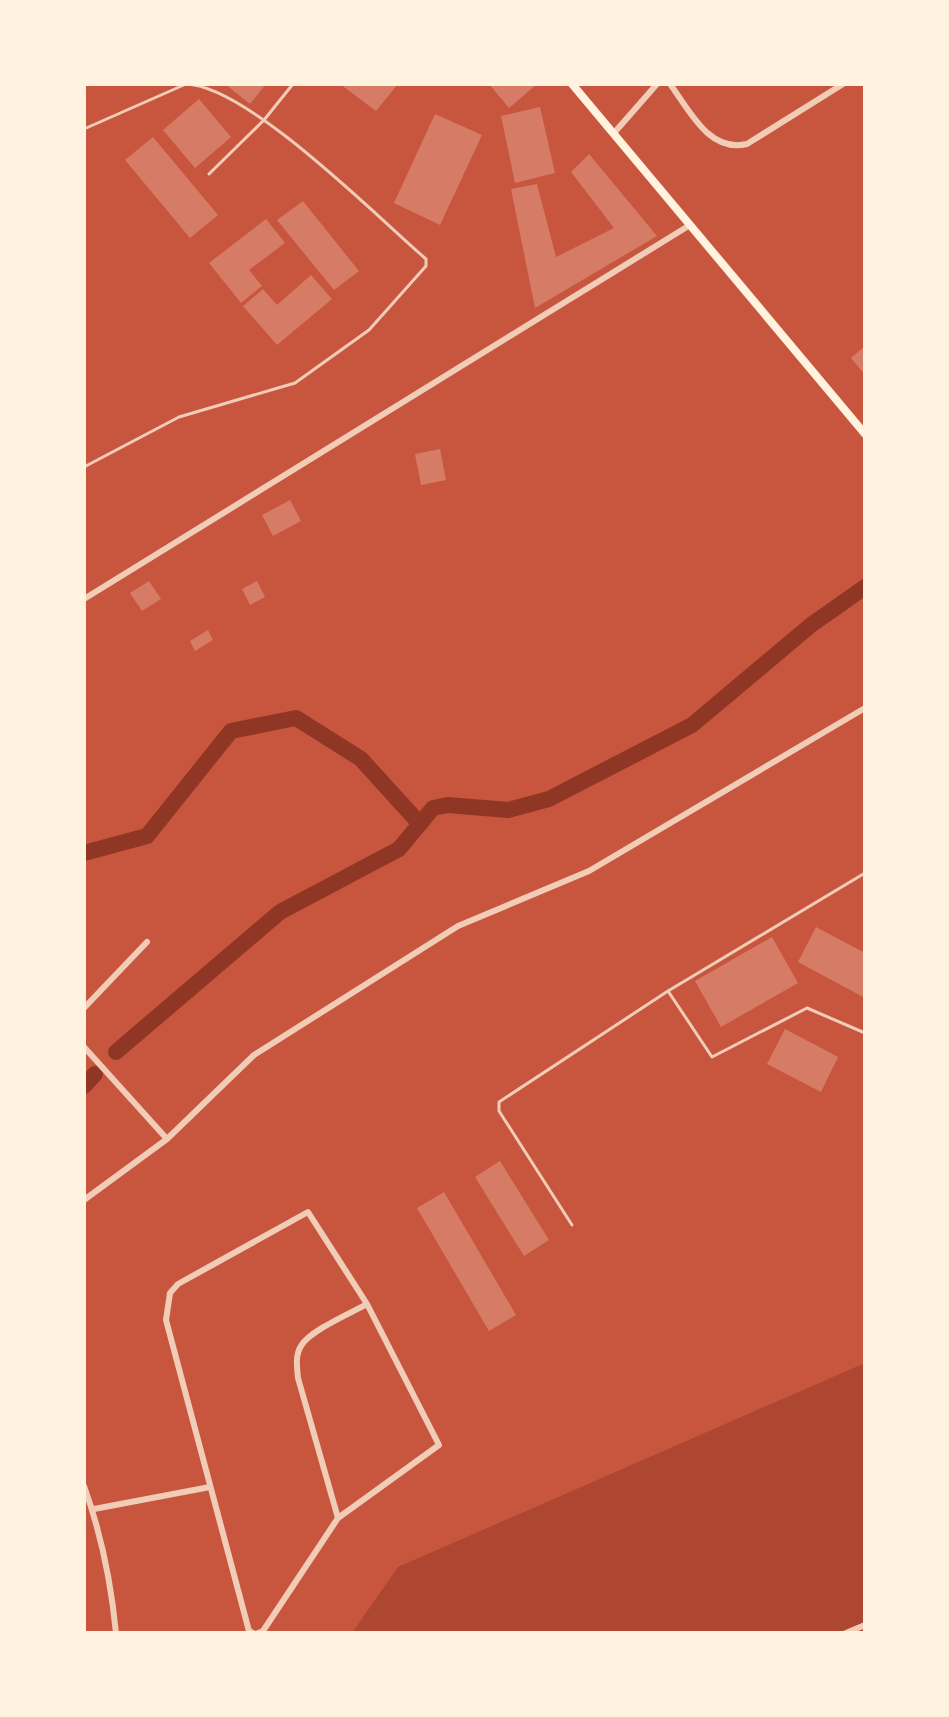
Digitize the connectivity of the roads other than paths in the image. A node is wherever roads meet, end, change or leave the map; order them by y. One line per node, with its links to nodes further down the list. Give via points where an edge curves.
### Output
1 (293, 84): 6 (lane)
2 (572, 84): 8 (main road)
3 (657, 84): 8 (street)
4 (670, 84): 5 (street, via 715,142 730,148 747,144)
5 (843, 84)
6 (264, 120): 7 (lane, via 212,90 186,84); 9 (lane); 12 (lane, via 426,259 426,266 369,330 295,383 179,417)
7 (84, 129)
8 (614, 133): 10 (main road)
9 (209, 174)
10 (690, 225): 11 (main road); 13 (street)
11 (865, 434)
12 (84, 467)
13 (84, 599)
14 (865, 708): 21 (street, via 589,871 458,926 254,1055)
15 (865, 873): 17 (lane)
16 (147, 942): 18 (street)
17 (668, 991): 19 (lane, via 712,1057 807,1008); 23 (lane, via 499,1102 499,1111)
18 (84, 1008)
19 (865, 1033)
20 (84, 1047): 21 (street)
21 (167, 1139): 22 (street)
22 (84, 1200)
23 (572, 1225)
24 (367, 1304): 25 (street, via 308,1212 170,1293 166,1320); 28 (street, via 310,1337 297,1360); 28 (street, via 439,1445)
25 (210, 1487): 27 (street); 30 (street, via 249,1631)
26 (84, 1488): 27 (street)
27 (94, 1509): 31 (street)
28 (338, 1518): 30 (street)
29 (865, 1625): 32 (street)
30 (259, 1632)
31 (116, 1633)
32 (846, 1633)

